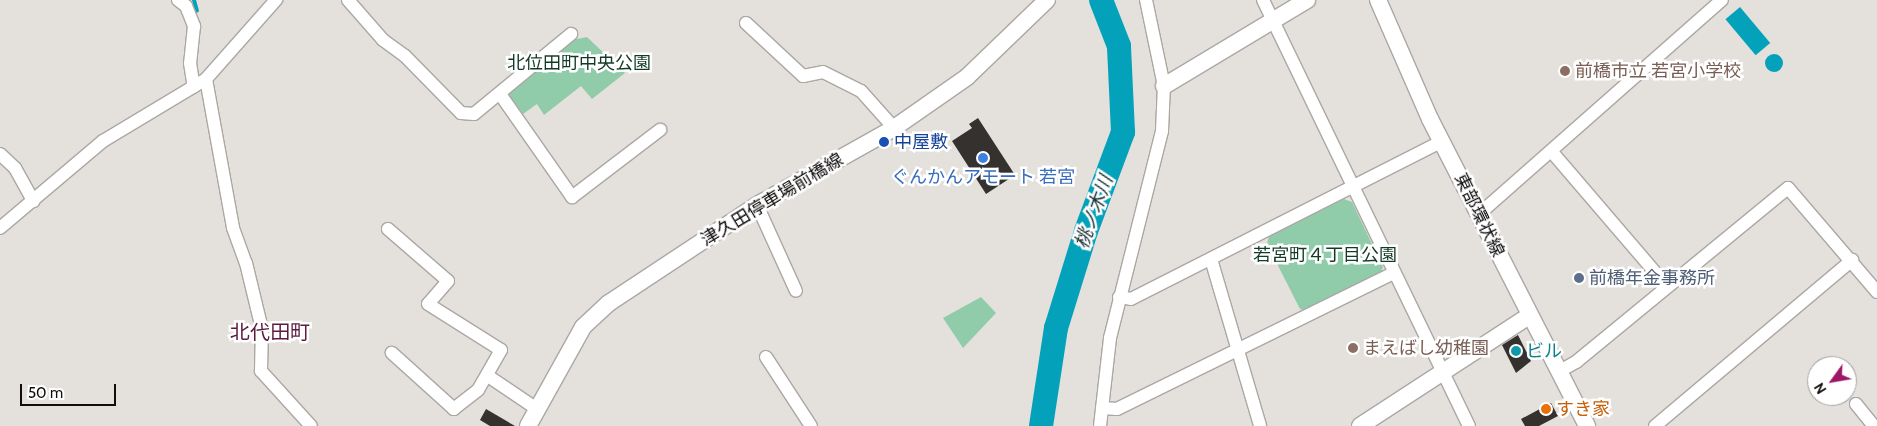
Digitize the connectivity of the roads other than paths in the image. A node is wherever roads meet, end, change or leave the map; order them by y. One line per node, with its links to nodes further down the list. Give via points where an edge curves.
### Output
1 (276, 0): 13 (street)
2 (348, 0): 16 (street, via 383,40 405,56 461,113 474,114)
3 (1046, 0): 17 (street, 津久田停車場前橋線, via 967,77)
4 (1146, 0): 14 (street)
5 (1263, 0): 10 (street)
6 (1307, 0): 10 (street)
7 (1378, 0): 19 (street, 東部環状線)
8 (1722, 0): 20 (street)
9 (183, 2): 15 (street, via 194,26 190,63)
10 (1273, 22): 14 (street); 22 (street)
11 (746, 23): 17 (street, via 803,76 823,72 861,91)
12 (571, 34): 16 (street)
13 (206, 79): 15 (street); 45 (street, via 233,228 246,263 262,329 261,371)
14 (1164, 86): 34 (street, via 1160,145)
15 (194, 87): 23 (street, via 103,140)
16 (500, 94): 18 (street, via 572,197)
17 (894, 128): 24 (street, 津久田停車場前橋線)
18 (660, 130)
19 (1442, 141): 22 (street); 25 (street, 東部環状線)
20 (1552, 152): 25 (street); 31 (street)
21 (0, 154): 23 (street, via 16,168)
22 (1353, 184): 28 (street); 30 (street)
23 (33, 201): 26 (street)
24 (757, 205): 32 (street); 44 (street, 津久田停車場前橋線, via 609,303 583,327)
25 (1478, 215): 35 (street, 東部環状線)
26 (0, 228)
27 (388, 229): 41 (street, via 448,281 428,304 501,350)
28 (1211, 260): 34 (street, via 1131,299); 36 (street)
29 (1852, 260): 31 (street, via 1788,188); 33 (street); 52 (street)
30 (1393, 272): 36 (street); 39 (street)
31 (1667, 286): 40 (street, via 1576,362)
32 (796, 291)
33 (1877, 292)
34 (1119, 297): 43 (street)
35 (1529, 316): 39 (street); 40 (street, 東部環状線)
36 (1238, 350): 43 (street, via 1117,409); 48 (street)
37 (392, 352): 41 (street, via 454,409)
38 (766, 357): 46 (street)
39 (1442, 370): 49 (street); 50 (street)
40 (1558, 372): 51 (street, 東部環状線)
41 (488, 376): 44 (street)
42 (1857, 405): 53 (street)
43 (1102, 408): 47 (street)
44 (535, 419)
45 (311, 426)
46 (811, 426)
47 (1100, 426)
48 (1260, 426)
49 (1360, 426)
50 (1469, 426)
51 (1587, 426)
52 (1655, 426)
53 (1874, 426)

